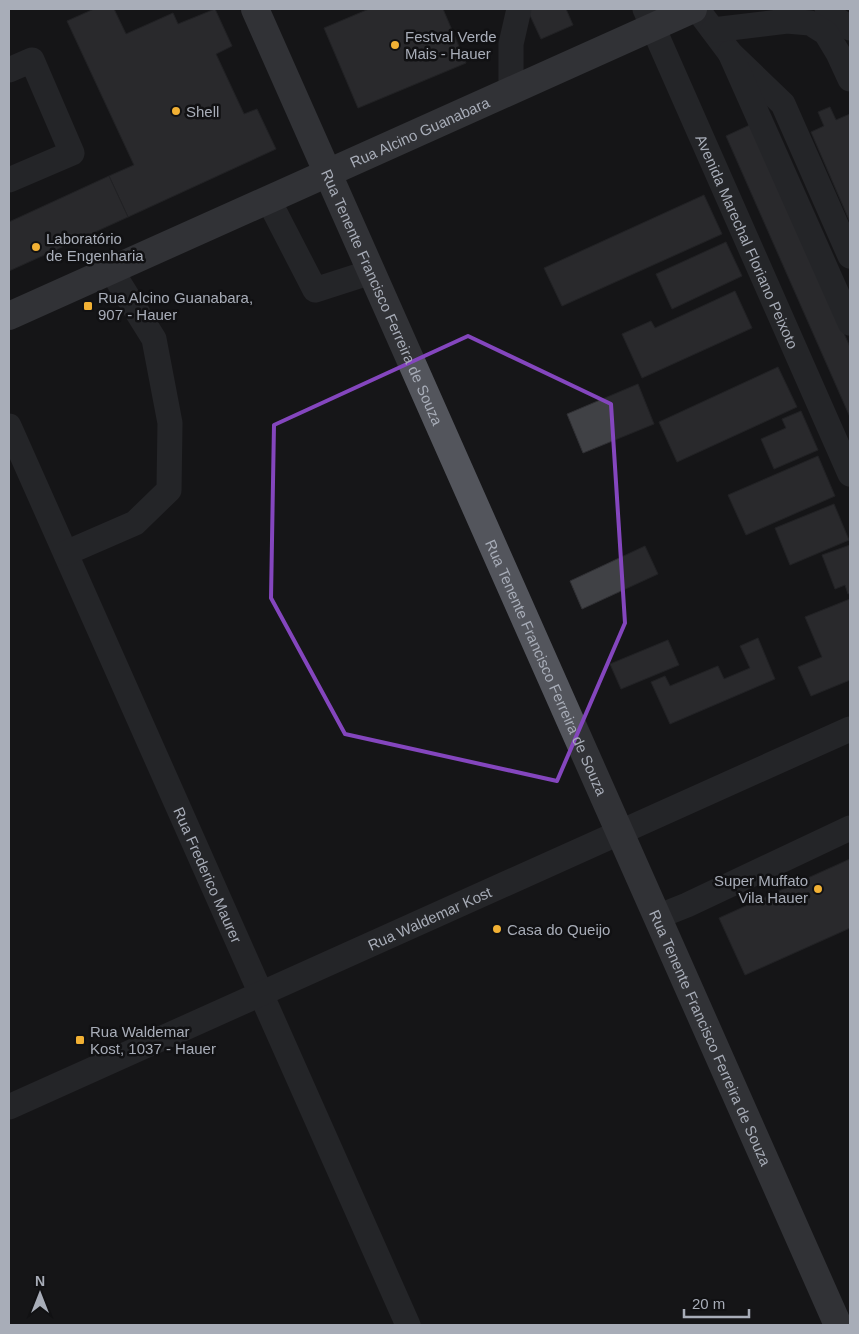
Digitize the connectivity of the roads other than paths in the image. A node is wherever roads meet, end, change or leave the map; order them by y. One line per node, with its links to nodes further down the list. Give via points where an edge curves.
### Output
1 (255, 9): 13 (main road, Rua Tenente Francisco Ferreira de Souza)
2 (520, 9): 12 (street, via 511,44)
3 (693, 9): 6 (main road, Rua Alcino Guanabara)
4 (697, 9): 8 (street)
5 (827, 9): 7 (street)
6 (649, 18): 12 (main road, Rua Alcino Guanabara); 22 (street, Avenida Marechal Floriano Peixoto)
7 (850, 28)
8 (713, 30): 9 (street); 11 (street, via 787,21 810,23 826,33)
9 (730, 53): 16 (street, via 783,104); 20 (street)
10 (9, 70): 14 (street, via 32,60 72,153)
11 (850, 79)
12 (510, 90): 13 (main road, Rua Alcino Guanabara)
13 (328, 172): 15 (main road, Rua Alcino Guanabara); 18 (main road, Rua Tenente Francisco Ferreira de Souza)
14 (9, 180)
15 (268, 199): 17 (main road, Rua Alcino Guanabara); 18 (street, via 315,290)
16 (850, 256)
17 (111, 270): 19 (main road, Rua Alcino Guanabara); 23 (street, via 154,339 170,423 169,490 135,523)
18 (372, 272): 26 (main road, Rua Tenente Francisco Ferreira de Souza)
19 (9, 316)
20 (850, 323)
21 (9, 426): 23 (street, Rua Frederico Maurer)
22 (850, 474)
23 (66, 554): 28 (street, Rua Frederico Maurer)
24 (850, 729): 26 (street, Rua Waldemar Kost)
25 (850, 828): 27 (street)
26 (620, 832): 27 (main road, Rua Tenente Francisco Ferreira de Souza); 28 (street, Rua Waldemar Kost)
27 (658, 917): 31 (main road, Rua Tenente Francisco Ferreira de Souza)
28 (261, 994): 29 (street, Rua Waldemar Kost); 30 (street, Rua Frederico Maurer)
29 (9, 1107)
30 (408, 1325)
31 (838, 1325)

